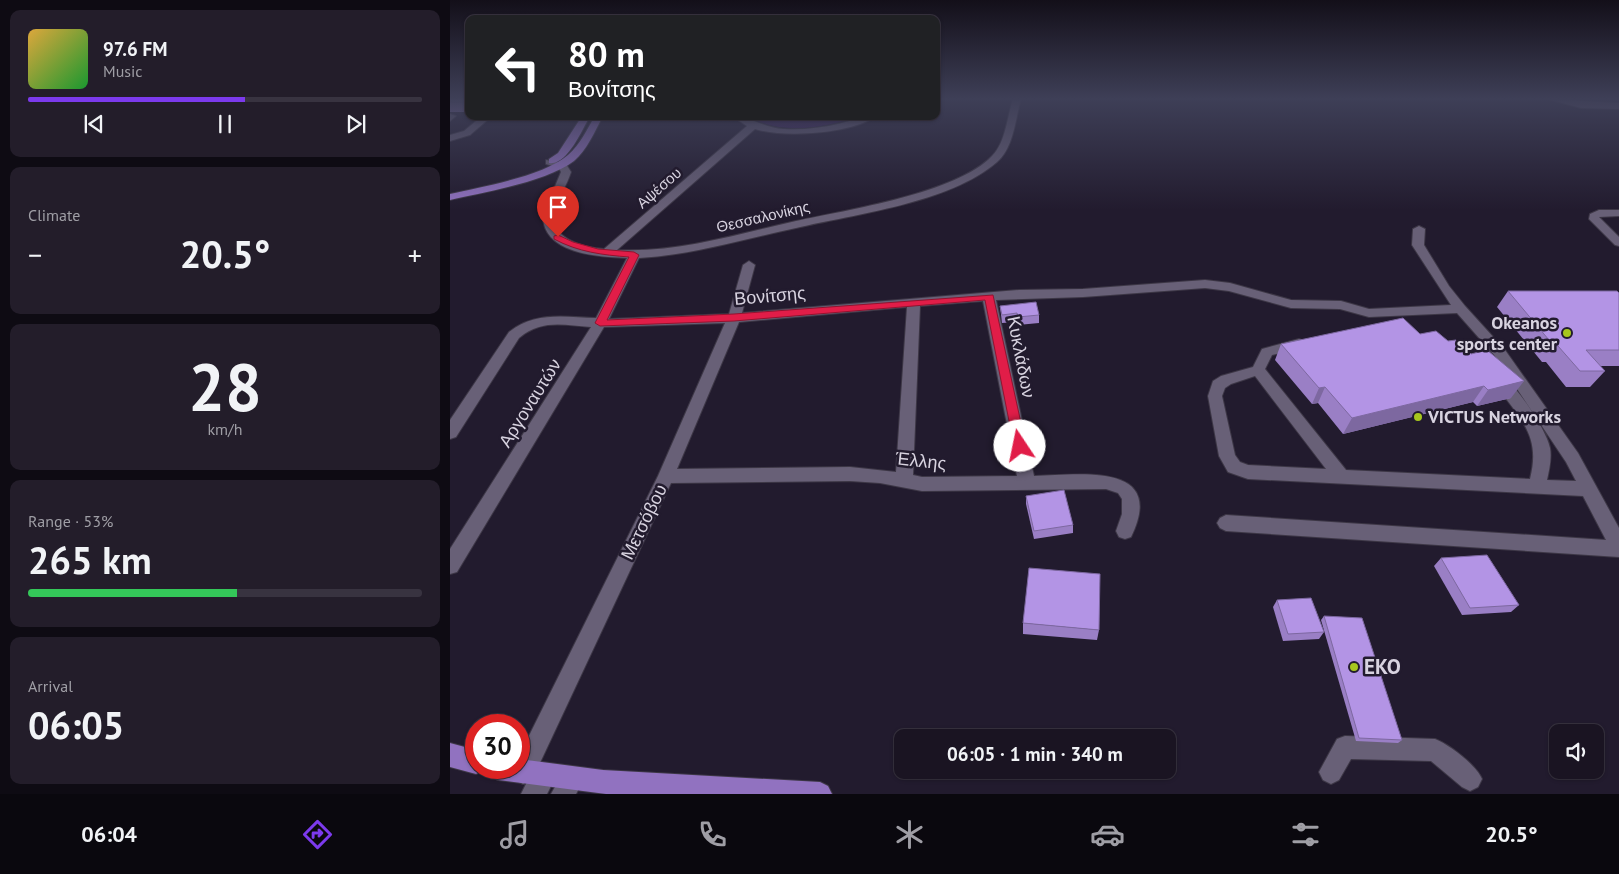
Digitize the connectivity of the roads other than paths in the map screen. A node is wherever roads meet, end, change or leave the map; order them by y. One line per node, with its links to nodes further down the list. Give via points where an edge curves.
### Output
1 (574, 136): 5 (main road)
2 (586, 136): 5 (main road, via 574,155)
3 (741, 136): 11 (street, Αψέσου)
4 (1006, 136): 12 (street, Θεσσαλονίκης, via 999,154 987,166 961,180 858,210 729,240 676,251)
5 (555, 163): 6 (main road); 7 (main road, via 509,182); 11 (street, Θεσσαλονίκης, via 566,172 550,210 548,222 551,231 570,244)
6 (450, 191)
7 (450, 197)
8 (1619, 213): 10 (street, via 1594,216)
9 (1419, 229): 16 (street, via 1418,245)
10 (1619, 243)
11 (607, 253): 12 (street, Θεσσαλονίκης)
12 (634, 255): 18 (street, Αργοναυτών)
13 (749, 265): 17 (street, Μετσόβου)
14 (989, 297): 15 (street, Βονίτσης); 16 (street, Βονίτσης, via 1206,284 1291,304 1341,305 1369,313); 26 (street, Κυκλάδων)
15 (914, 303): 17 (street, Βονίτσης); 25 (street)
16 (1460, 309): 28 (street, via 1500,353 1572,458)
17 (734, 318): 18 (street, Βονίτσης); 23 (street, Μετσόβου)
18 (600, 323): 22 (street, Βονίτσης, via 556,320 525,326 514,335); 32 (street, Αργοναυτών)
19 (1311, 341): 20 (street, via 1267,352)
20 (1258, 370): 24 (street); 24 (street, via 1222,382 1215,392 1229,462 1248,472)
21 (1490, 375): 27 (street, via 1512,395 1542,445)
22 (450, 433)
23 (666, 476): 25 (street, Έλλης, via 850,474); 37 (street, Μετσόβου)
24 (1341, 476): 27 (street)
25 (904, 481): 26 (street, Έλλης, via 934,484)
26 (1027, 483): 30 (street, Έλλης, via 1089,481 1121,486 1130,494 1132,506)
27 (1537, 486): 28 (street)
28 (1589, 490): 31 (street)
29 (1226, 523): 31 (street)
30 (1125, 531)
31 (1619, 547)
32 (450, 566)
33 (450, 756): 34 (main road)
34 (465, 759)
35 (1331, 772): 36 (street, via 1345,747 1435,750)
36 (1470, 779)
37 (533, 780): 38 (main road)
38 (568, 786): 39 (main road, via 613,783)
39 (820, 794)

